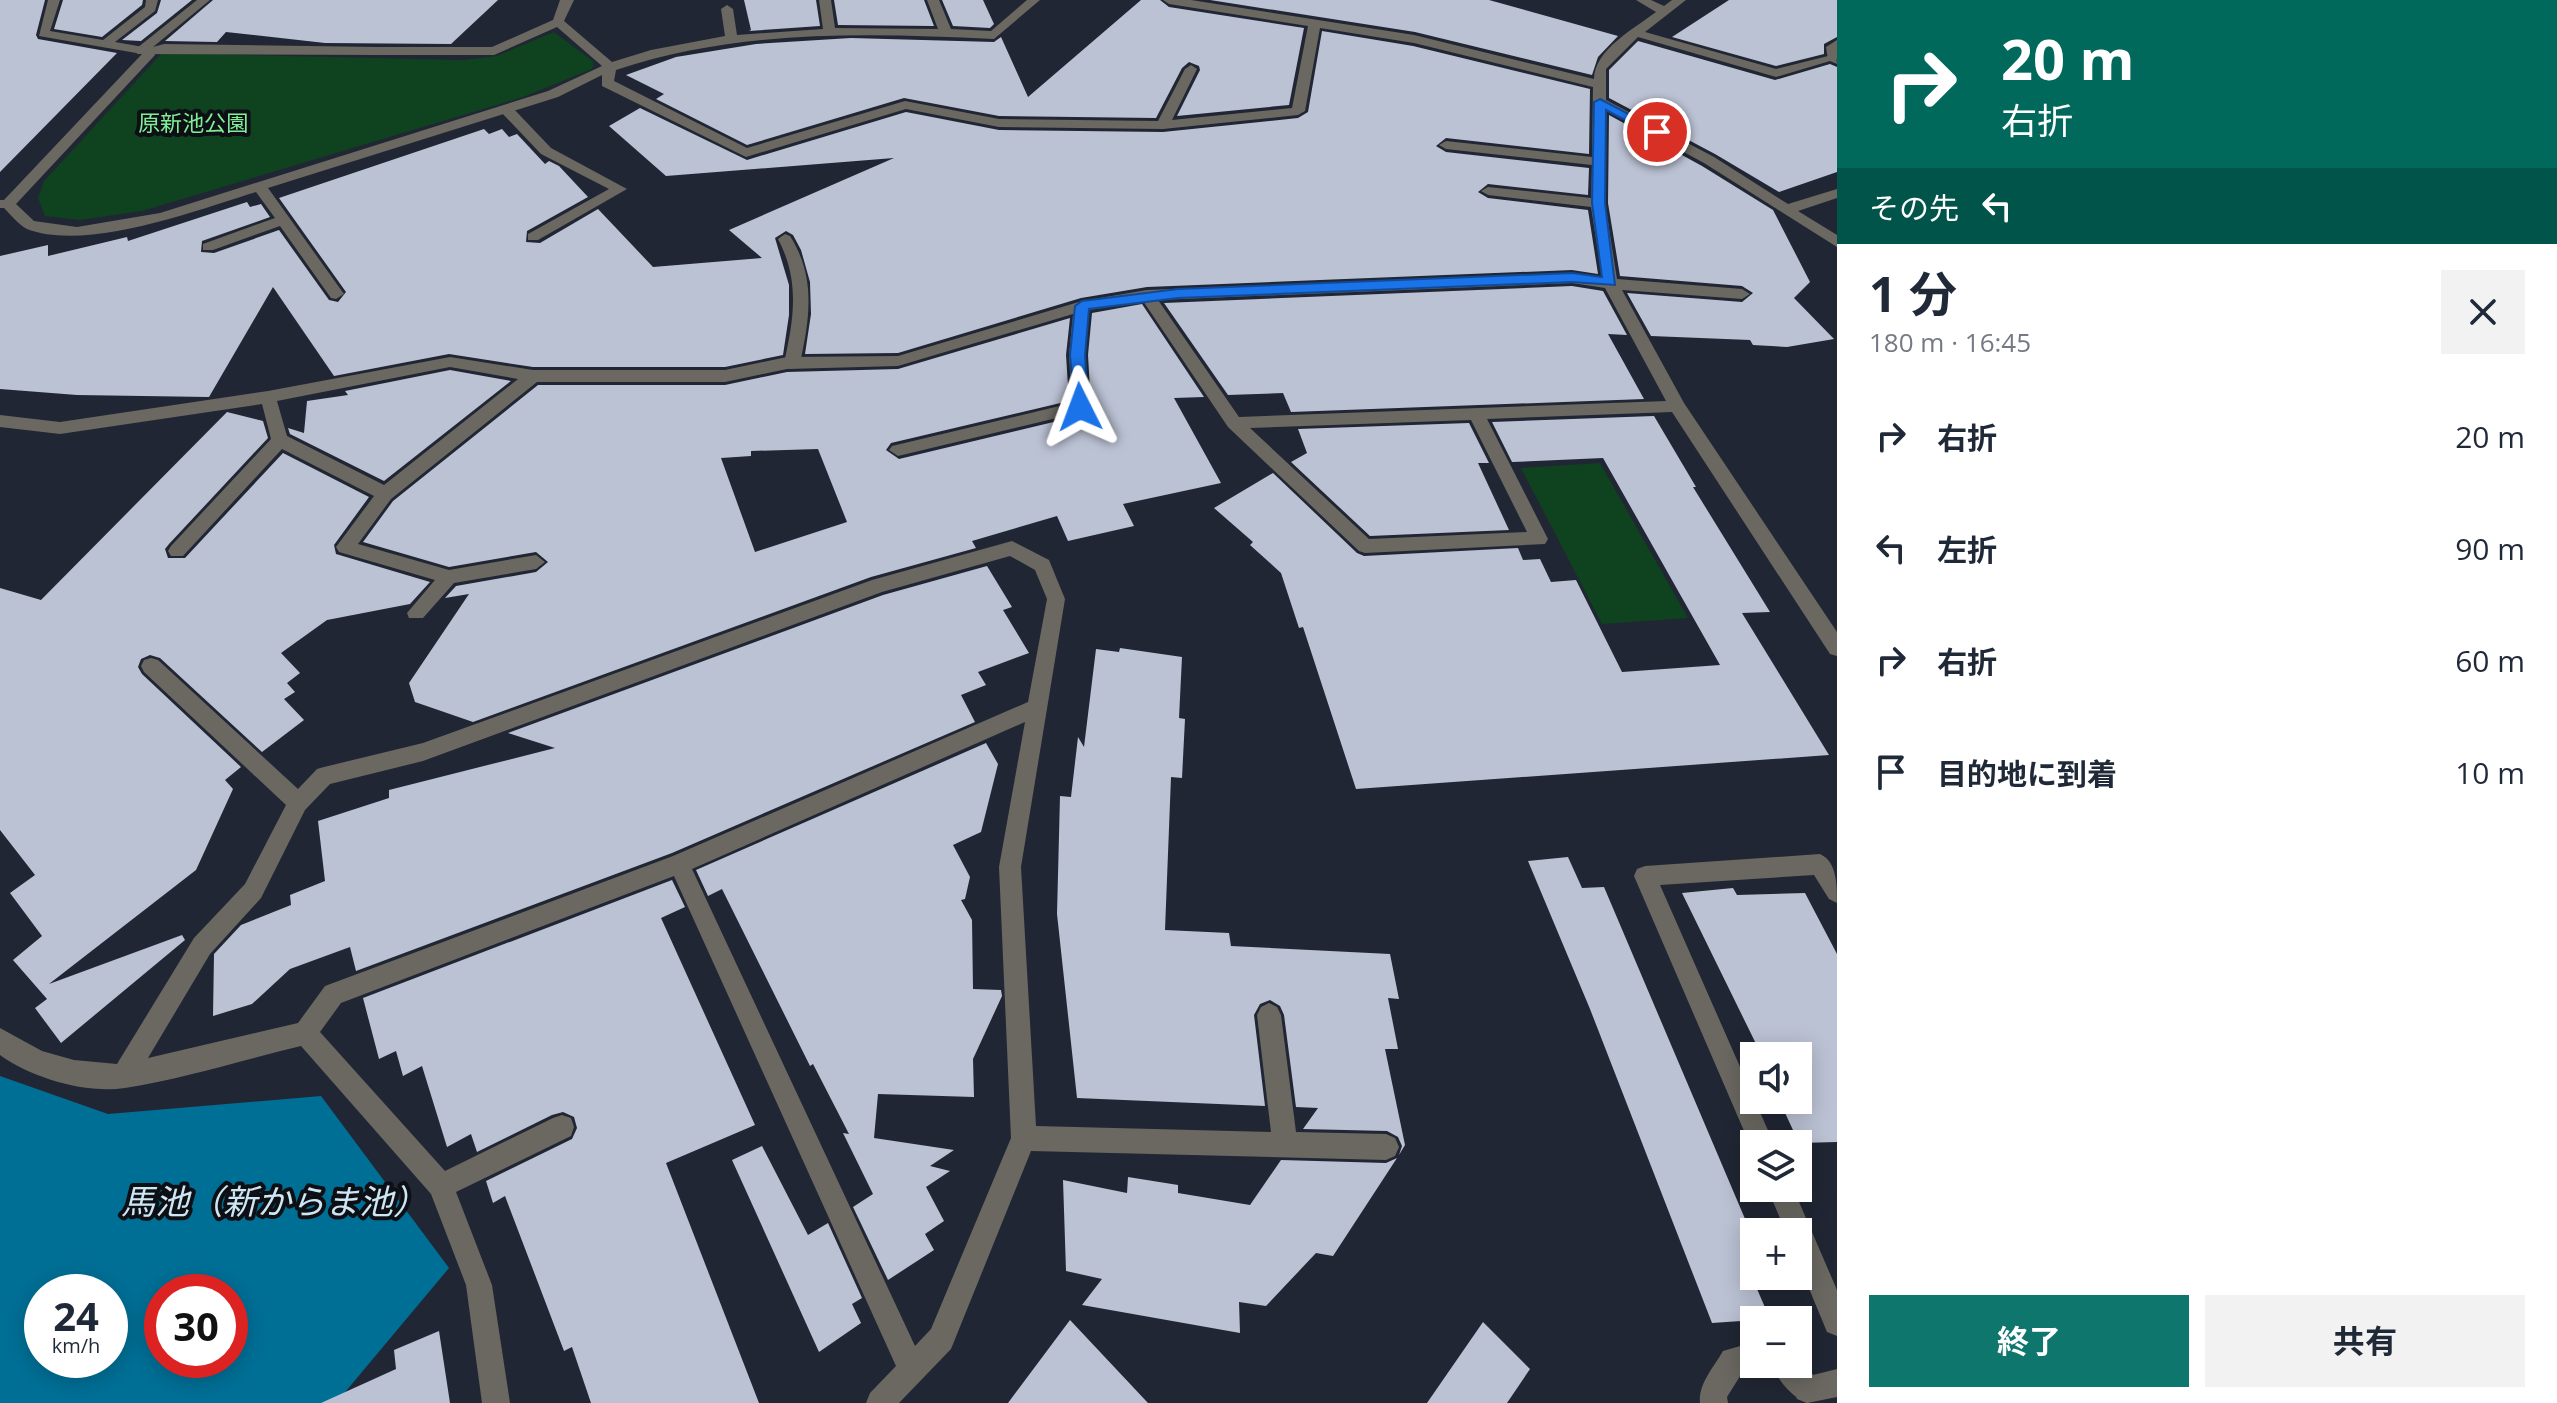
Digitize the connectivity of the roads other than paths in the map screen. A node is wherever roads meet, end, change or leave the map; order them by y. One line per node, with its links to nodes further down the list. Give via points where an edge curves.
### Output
1 (54, 0): 19 (street, via 43,33)
2 (152, 0): 19 (street, via 151,8)
3 (204, 0): 21 (street)
4 (568, 0): 13 (street)
5 (825, 0): 17 (street)
6 (933, 0): 15 (street)
7 (1034, 0): 15 (street, via 994,35)
8 (1169, 0): 14 (street)
9 (1642, 0): 12 (street)
10 (1680, 0): 12 (street)
11 (727, 9): 18 (street)
12 (1664, 11): 16 (street)
13 (558, 22): 21 (street, via 494,51 470,53 164,48); 23 (street)
14 (1315, 22): 25 (street, via 1414,39); 28 (street, via 1298,111)
15 (946, 33): 17 (street)
16 (1636, 33): 22 (street, via 1776,73); 25 (street, via 1608,57)
17 (830, 34): 18 (street)
18 (732, 39): 23 (street)
19 (105, 44): 21 (street)
20 (1837, 44): 22 (street, via 1832,47)
21 (146, 52): 35 (street)
22 (1834, 59)
23 (610, 67): 27 (street); 28 (street, via 607,83 746,153 905,105 999,123)
24 (1191, 69): 28 (street)
25 (1598, 84): 26 (street)
26 (1600, 102): 30 (street); 36 (street, via 1709,160)
27 (506, 109): 31 (street); 38 (street, via 546,151 620,189)
28 (1163, 125)
29 (1446, 145): 30 (street)
30 (1598, 162): 34 (street)
31 (260, 187): 35 (street, via 162,217 77,232 30,225); 37 (street)
32 (1488, 191): 34 (street)
33 (1837, 193): 36 (street)
34 (1598, 203): 42 (street)
35 (4, 204)
36 (1786, 210): 40 (street)
37 (282, 220): 41 (street); 43 (street)
38 (533, 237)
39 (785, 239): 47 (street, via 798,259 802,287 803,313)
40 (1837, 242)
41 (208, 247)
42 (1610, 282): 44 (street); 45 (street, via 1572,278); 50 (street)
43 (336, 294)
44 (1742, 294)
45 (1147, 295): 46 (street); 53 (street)
46 (1082, 306): 47 (street, via 898,361); 55 (street, via 1077,355 1080,407)
47 (792, 363): 48 (street, via 725,376)
48 (533, 376): 49 (street, via 450,362); 56 (street)
49 (268, 397): 52 (street, via 60,428); 54 (street)
50 (1677, 406): 51 (street); 61 (street)
51 (1476, 414): 53 (street); 53 (street, via 1539,539 1365,546)
52 (0, 421)
53 (1234, 423)
54 (280, 440): 56 (street); 57 (street)
55 (898, 450)
56 (385, 494): 59 (street, via 345,547)
57 (177, 551)
58 (536, 562): 59 (street)
59 (449, 577): 60 (street)
60 (416, 613)
61 (1837, 648)
62 (151, 666): 64 (street)
63 (1038, 707): 64 (street, via 1056,599 1042,565 1012,548 879,585 423,752 324,776); 65 (street); 73 (street, via 1010,867)
64 (298, 803): 70 (street, via 253,891 202,946)
65 (679, 864): 68 (street, via 333,994); 80 (street)
66 (1837, 892): 72 (street, via 1820,864 1645,876)
67 (1269, 1015): 74 (street)
68 (305, 1033): 70 (street); 76 (street)
69 (0, 1040): 70 (street, via 15,1054 92,1077)
70 (123, 1076)
71 (562, 1127): 76 (street)
72 (1755, 1130)
73 (1024, 1138): 74 (street); 80 (street, via 941,1339)
74 (1285, 1144): 75 (street)
75 (1386, 1147)
76 (441, 1186): 83 (street, via 479,1285)
77 (1786, 1202): 78 (street)
78 (1837, 1322)
79 (1740, 1359): 85 (street, via 1733,1361 1713,1394)
80 (912, 1370): 84 (street)
81 (1797, 1378): 82 (street, via 1807,1389)
82 (1837, 1383)
83 (496, 1403)
84 (880, 1403)
85 (1714, 1403)

